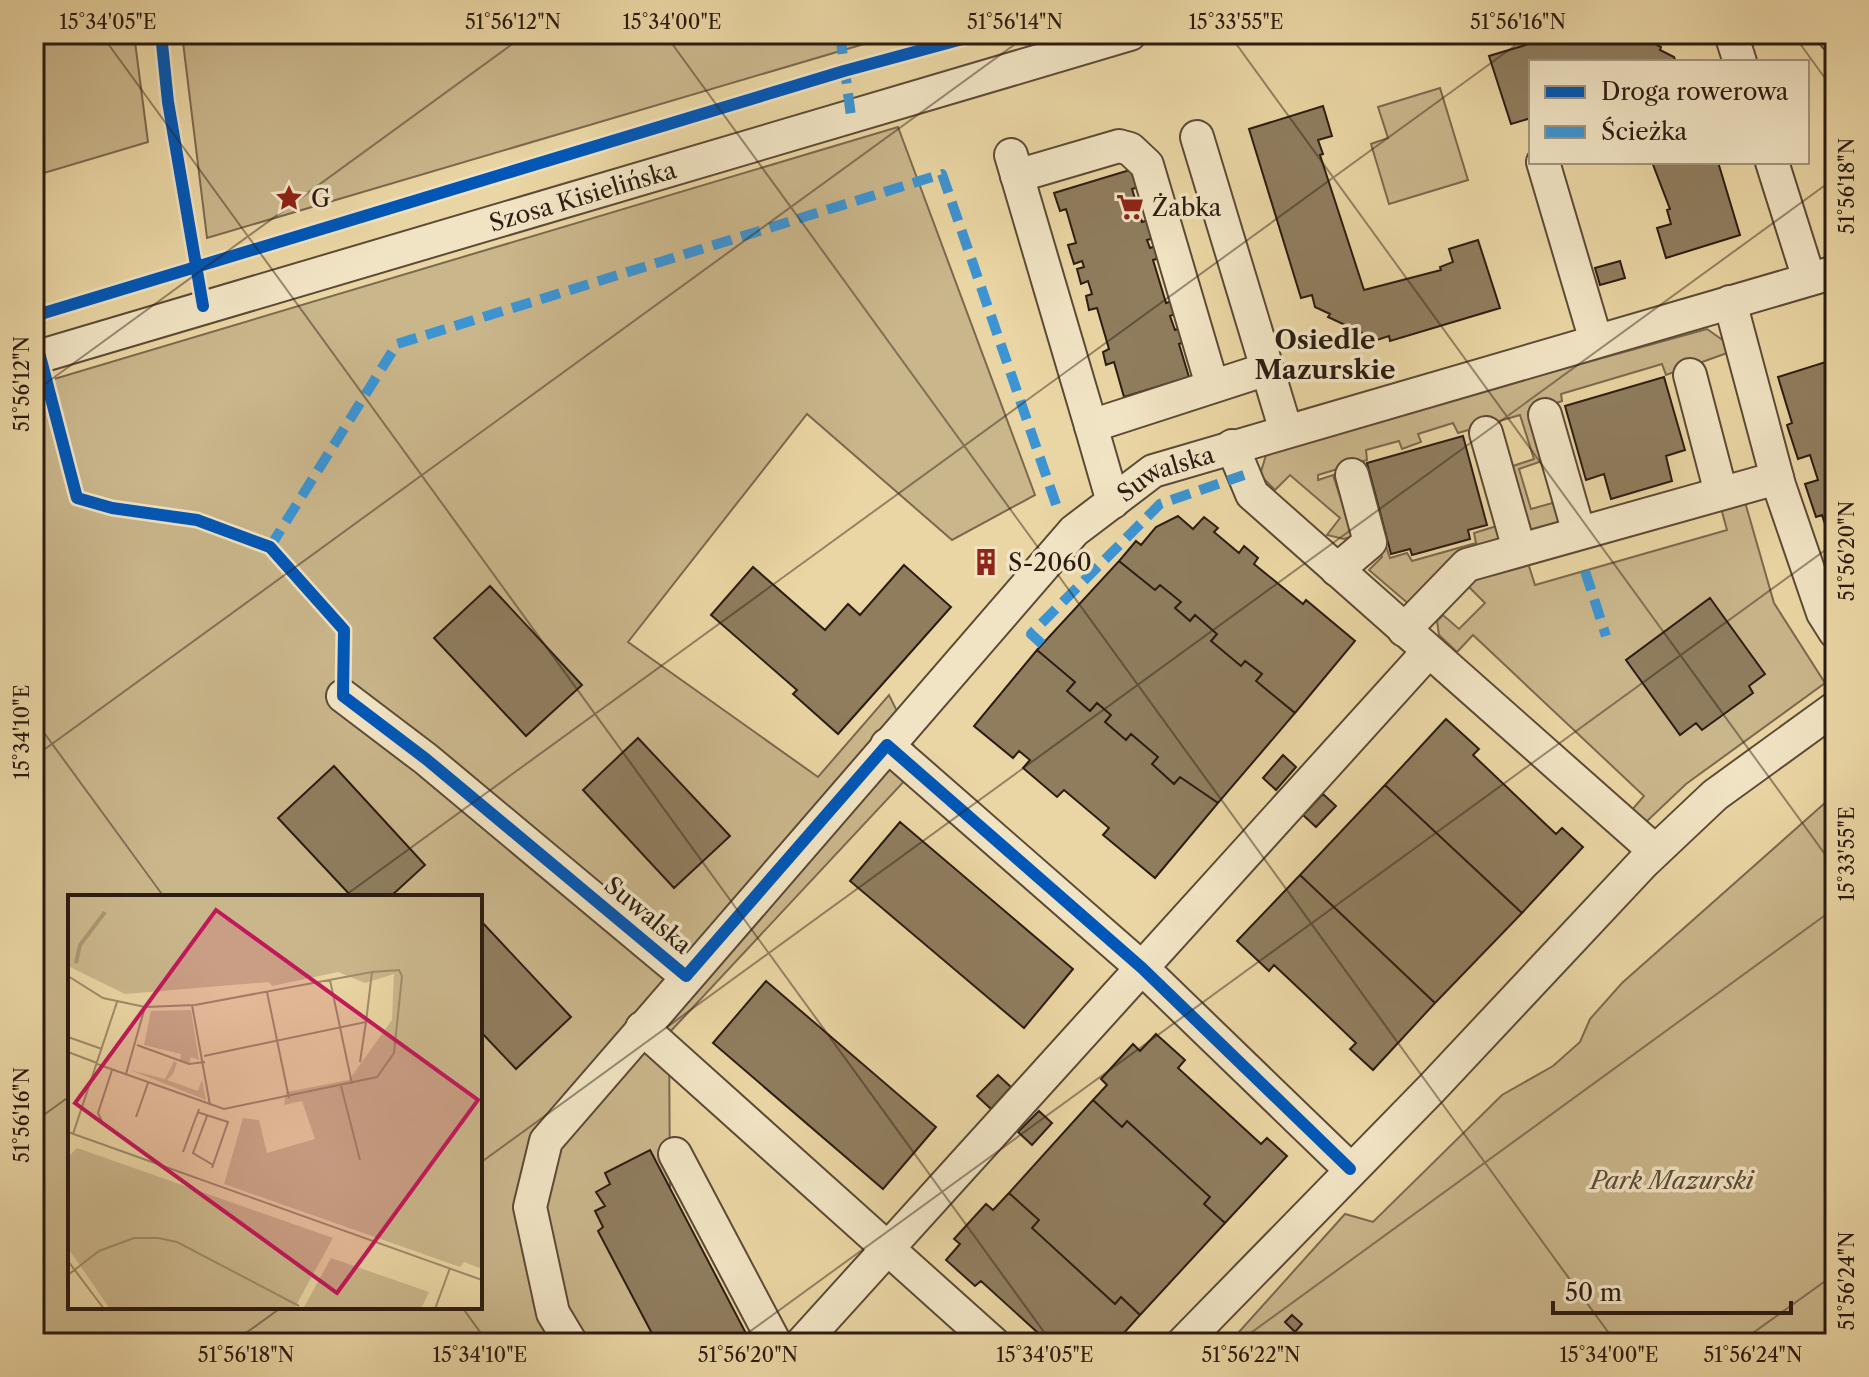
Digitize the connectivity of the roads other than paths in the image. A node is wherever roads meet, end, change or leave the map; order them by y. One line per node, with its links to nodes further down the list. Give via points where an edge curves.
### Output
1 (1130, 34): 10 (street, Szosa Kisielińska)
2 (1731, 34): 3 (street)
3 (1739, 60)
4 (1197, 137): 11 (street)
5 (1544, 164): 9 (street)
6 (1773, 164): 7 (street)
7 (1822, 276): 8 (street, Suwalska)
8 (1730, 302): 9 (street, Suwalska); 20 (street)
9 (1596, 341): 16 (street, Suwalska)
10 (34, 358)
11 (1267, 369): 13 (street); 16 (street)
12 (1690, 375): 21 (street)
13 (1212, 385): 15 (street); 15 (street, via 1147,165 1119,146 1014,166)
14 (1545, 415): 23 (street)
15 (1091, 426): 22 (street)
16 (1286, 431): 18 (street, Suwalska)
17 (1486, 433): 24 (street)
18 (1232, 446): 22 (street, Suwalska, via 1153,471); 25 (street, via 1252,494)
19 (1352, 475): 25 (street, via 1370,542)
20 (1777, 478): 21 (street); 27 (street, via 1823,613)
21 (1721, 493): 23 (street)
22 (1113, 502): 31 (street, Suwalska, via 1074,531)
23 (1579, 533): 24 (street)
24 (1519, 549): 26 (street, via 1467,565)
25 (1337, 570): 26 (street)
26 (1404, 630): 28 (street)
27 (1835, 632)
28 (1428, 652): 32 (street); 33 (street)
29 (343, 696): 34 (street, Suwalska)
30 (1835, 708): 32 (street, via 1715,795)
31 (887, 745): 33 (street); 34 (street, Suwalska)
32 (1655, 851): 37 (street)
33 (1142, 968): 37 (street); 38 (street)
34 (686, 976): 35 (street, Suwalska)
35 (642, 1028): 38 (street); 39 (street, Suwalska, via 546,1141 530,1207 553,1313)
36 (675, 1154): 40 (street)
37 (1350, 1169): 43 (street)
38 (888, 1247): 41 (street); 42 (street)
39 (571, 1343)
40 (775, 1343)
41 (802, 1343)
42 (993, 1343)
43 (1183, 1343)

